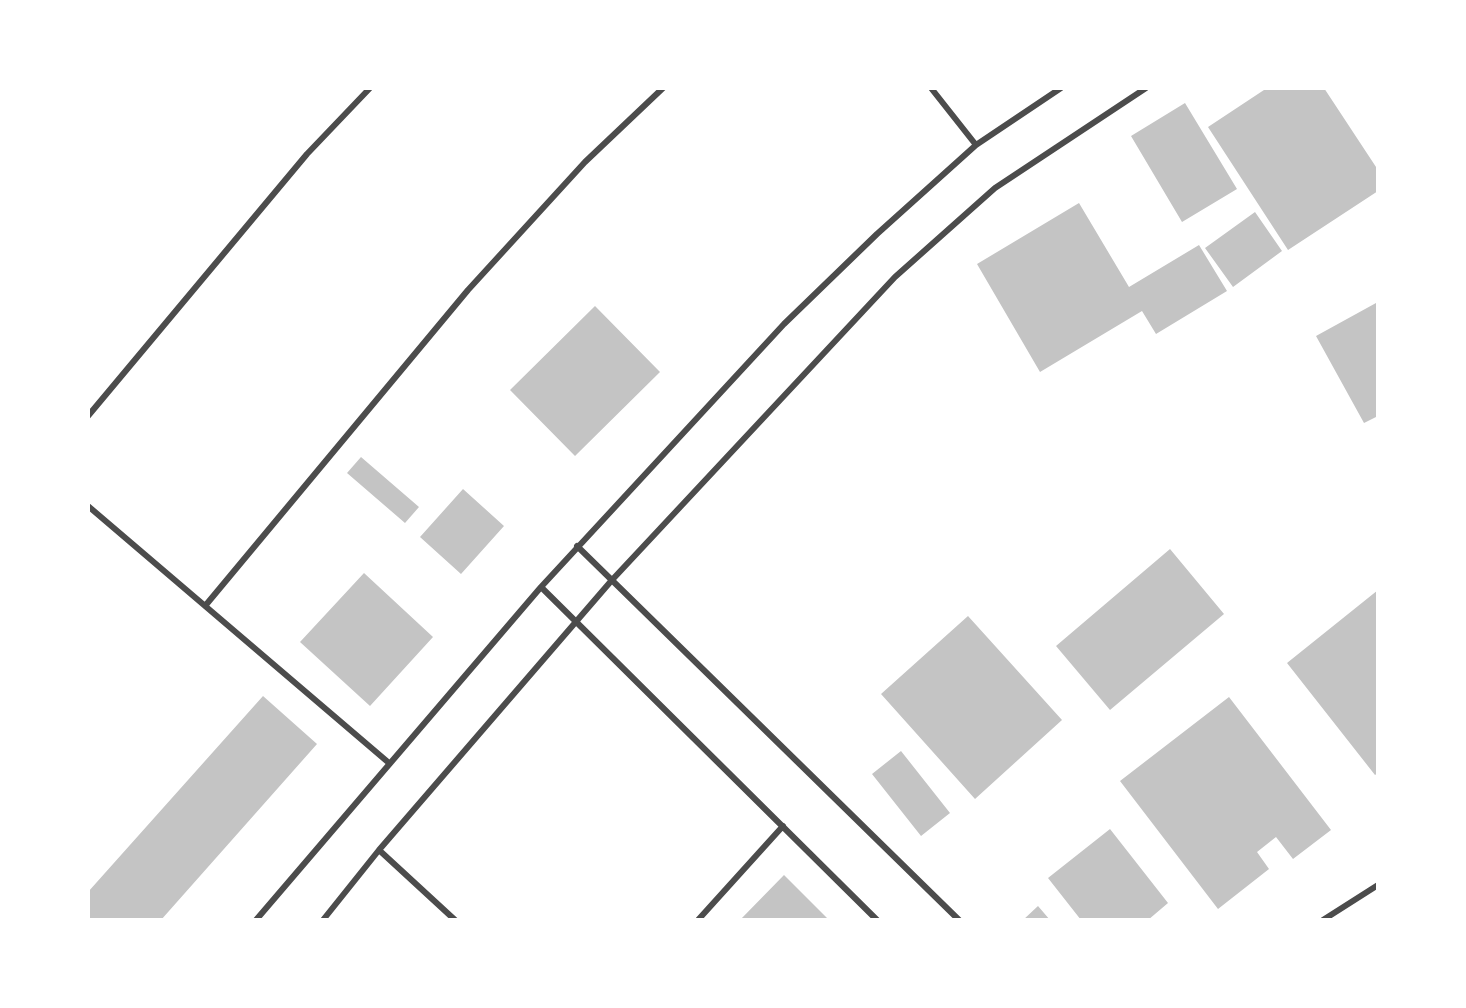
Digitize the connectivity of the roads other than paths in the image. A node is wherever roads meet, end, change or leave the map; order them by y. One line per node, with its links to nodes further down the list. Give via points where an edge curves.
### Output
1 (370, 88): 7 (street, via 307,154)
2 (663, 88): 12 (street, via 585,162 468,290)
3 (931, 88): 6 (street)
4 (1061, 88): 6 (street)
5 (1146, 88): 10 (street, via 995,188 895,277)
6 (976, 145): 9 (street, via 784,324)
7 (88, 416)
8 (88, 506): 12 (street)
9 (577, 546): 10 (street); 11 (street)
10 (612, 580): 13 (street); 23 (street)
11 (541, 587): 13 (street); 14 (street)
12 (205, 606): 14 (street)
13 (576, 621): 15 (street); 16 (street)
14 (389, 763): 18 (street)
15 (783, 826): 21 (street); 22 (street)
16 (379, 850): 19 (street); 20 (street)
17 (1377, 885): 24 (street)
18 (256, 920)
19 (323, 920)
20 (455, 920)
21 (698, 920)
22 (877, 920)
23 (959, 920)
24 (1323, 920)

